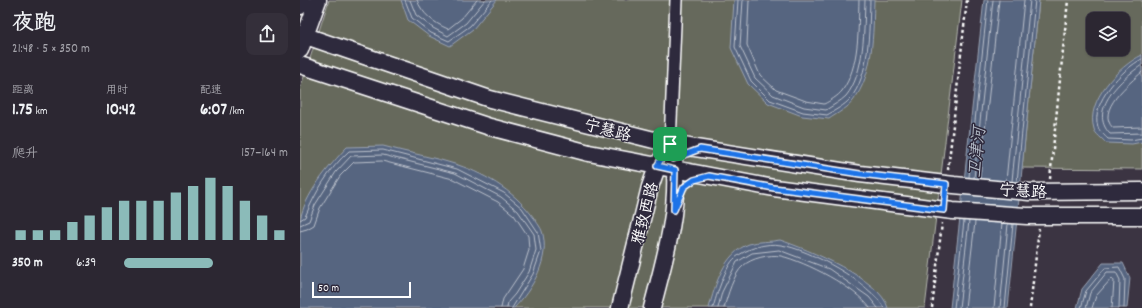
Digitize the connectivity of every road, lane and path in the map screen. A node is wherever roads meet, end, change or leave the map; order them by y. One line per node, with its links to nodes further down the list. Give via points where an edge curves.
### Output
1 (302, 0): 6 (main road)
2 (318, 0): 7 (main road)
3 (676, 0): 9 (street)
4 (967, 0): 11 (path)
5 (1068, 0): 13 (path)
6 (300, 6)
7 (302, 40): 9 (main road, 宁慧路, via 490,99)
8 (300, 65): 9 (main road, 宁慧路, via 490,127 589,153)
9 (668, 162): 10 (main road, 宁慧路); 11 (main road, 宁慧路, via 700,149); 14 (main road, 雅致西路); 18 (main road, 雅致西路, via 650,187)
10 (709, 176): 14 (main road, via 694,180 684,187); 15 (main road, 宁慧路, via 774,188)
11 (950, 185): 13 (main road, 宁慧路)
12 (1142, 191): 13 (main road, 宁慧路)
13 (1049, 192)
14 (674, 210): 19 (main road, 雅致西路)
15 (949, 210): 16 (main road, 宁慧路); 20 (path)
16 (1034, 216): 17 (main road, 宁慧路); 21 (path)
17 (1142, 216)
18 (620, 308)
19 (652, 308)
20 (932, 308)
21 (1030, 308)

